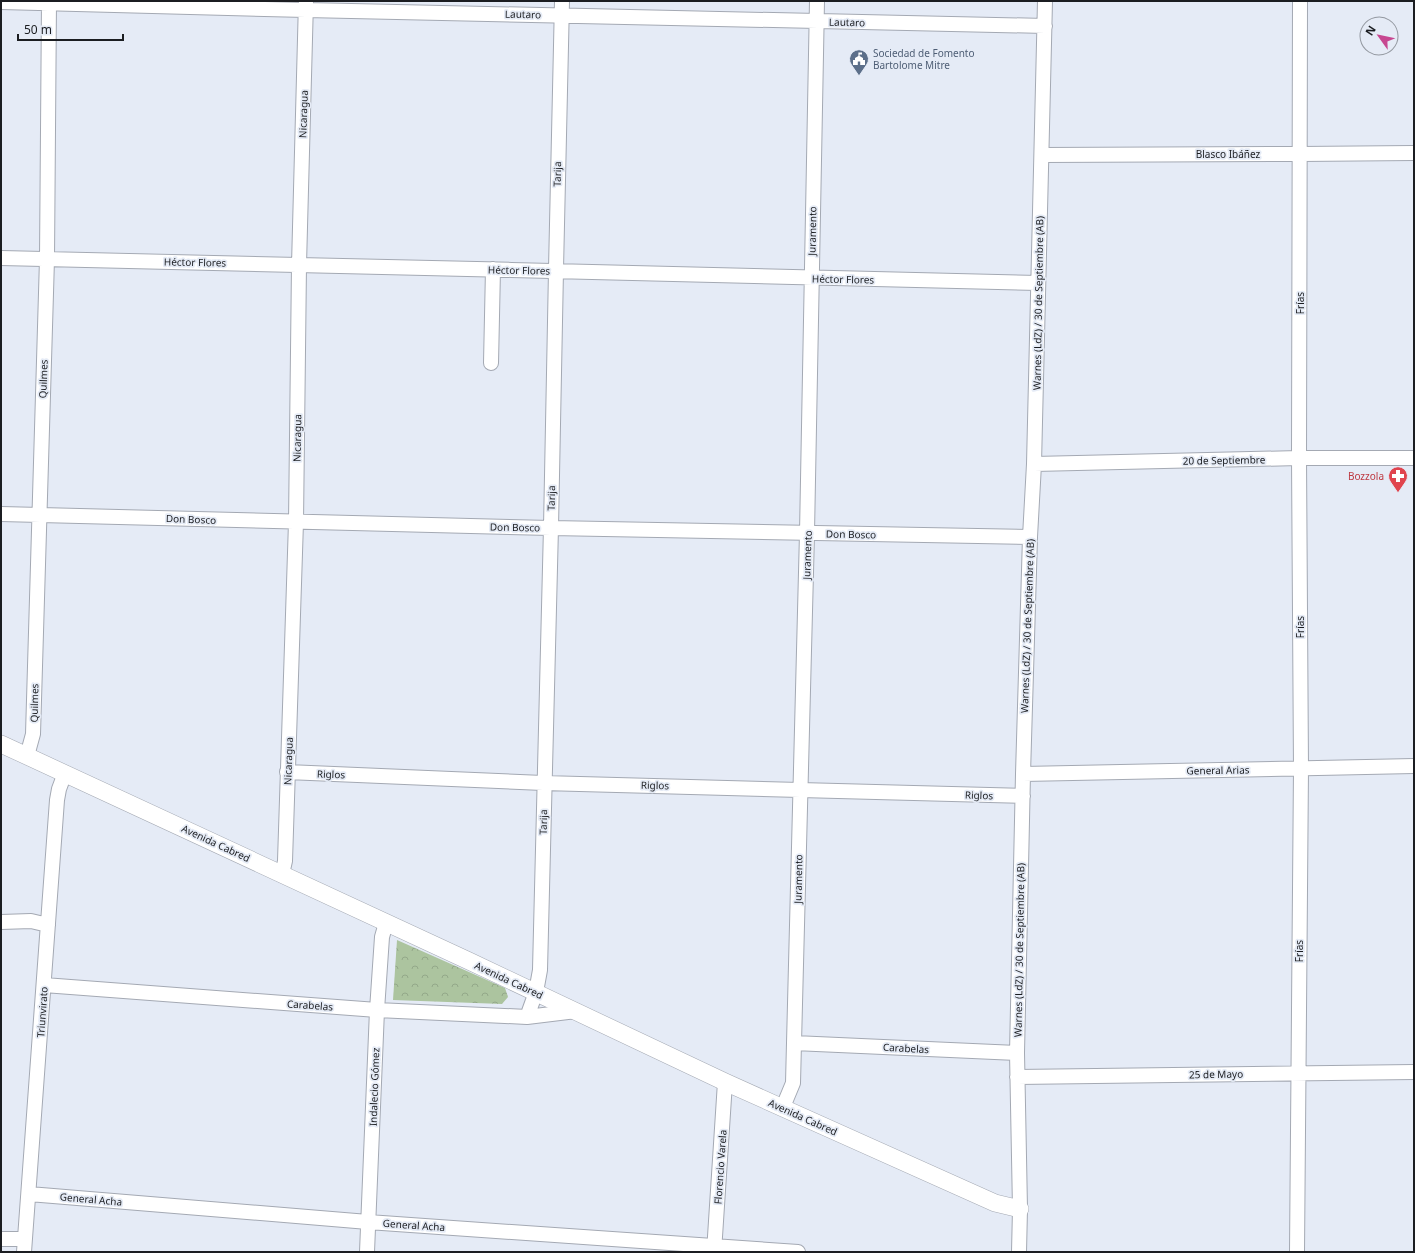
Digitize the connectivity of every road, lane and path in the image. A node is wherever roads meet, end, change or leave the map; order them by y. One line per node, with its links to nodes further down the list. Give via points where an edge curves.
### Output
1 (562, 1): 8 (street, Tarija)
2 (817, 1): 9 (street, Juramento)
3 (1045, 1): 10 (street, Warnes (LdZ) / 30 de Septiembre (AB))
4 (1300, 1): 12 (street, Frías)
5 (1, 2): 6 (street, Lautaro)
6 (49, 2): 7 (street, Lautaro); 15 (street, Quilmes)
7 (306, 6): 8 (street, Lautaro); 16 (street, Nicaragua)
8 (561, 15): 9 (street, Lautaro); 18 (street, Tarija)
9 (817, 21): 10 (street, Lautaro); 19 (street, Juramento)
10 (1045, 26): 13 (street, Warnes (LdZ) / 30 de Septiembre (AB))
11 (1414, 153): 12 (street, Blasco Ibáñez)
12 (1300, 154): 13 (street, Blasco Ibáñez); 22 (street, Frías)
13 (1042, 155): 20 (street, Warnes (LdZ) / 30 de Septiembre (AB))
14 (1, 258): 15 (street, Héctor Flores)
15 (47, 259): 16 (street, Héctor Flores); 26 (street, Quilmes)
16 (299, 265): 17 (street, Héctor Flores); 27 (street, Nicaragua)
17 (493, 269): 18 (street, Héctor Flores); 21 (street)
18 (555, 270): 19 (street, Héctor Flores); 28 (street, Tarija)
19 (812, 278): 20 (street, Héctor Flores); 29 (street, Juramento)
20 (1038, 283): 24 (street, Warnes (LdZ) / 30 de Septiembre (AB))
21 (491, 363)
22 (1299, 458): 23 (street, 20 de Septiembre); 24 (street, 20 de Septiembre); 34 (street, Frías)
23 (1414, 458)
24 (1034, 464): 30 (street, Warnes (LdZ) / 30 de Septiembre (AB))
25 (1, 514): 26 (street, Don Bosco)
26 (38, 515): 27 (street, Don Bosco); 32 (street, Quilmes, via 33,734)
27 (296, 522): 28 (street, Don Bosco); 35 (street, Nicaragua)
28 (551, 528): 29 (street, Don Bosco); 38 (street, Tarija)
29 (808, 533): 30 (street, Don Bosco); 39 (street, Juramento)
30 (1030, 537): 37 (street, Warnes (LdZ) / 30 de Septiembre (AB))
31 (1, 744): 32 (street, Avenida Cabred)
32 (27, 756): 36 (street, Avenida Cabred)
33 (1414, 766): 34 (street, General Arias)
34 (1301, 768): 37 (street, General Arias); 53 (street, Frías)
35 (287, 772): 38 (street, Riglos); 41 (street, Nicaragua, via 285,860)
36 (65, 773): 41 (street, Avenida Cabred); 44 (street, Triunvirato, via 57,800)
37 (1023, 774): 40 (street, Warnes (LdZ) / 30 de Septiembre (AB))
38 (544, 782): 39 (street, Riglos); 46 (street, Tarija, via 540,970)
39 (800, 789): 40 (street, Riglos); 50 (street, Juramento)
40 (1023, 796): 51 (street, Warnes (LdZ) / 30 de Septiembre (AB))
41 (282, 874): 43 (street, Avenida Cabred)
42 (1, 922): 44 (street, via 31,921)
43 (386, 923): 46 (street, Avenida Cabred); 47 (street, Indalecio Gómez, via 382,937)
44 (48, 925): 45 (street, Triunvirato)
45 (44, 985): 47 (street, Carabelas); 57 (street, Triunvirato)
46 (536, 992): 48 (street, Avenida Cabred); 49 (street, Tarija)
47 (377, 1010): 49 (street, Carabelas); 59 (street, Indalecio Gómez)
48 (576, 1011): 49 (street, Carabelas); 55 (street, Avenida Cabred)
49 (527, 1017)
50 (794, 1043): 51 (street, Carabelas); 56 (street, Juramento, via 793,1083)
51 (1017, 1053): 54 (street, Warnes (LdZ) / 30 de Septiembre (AB))
52 (1414, 1072): 53 (street, 25 de Mayo)
53 (1298, 1073): 54 (street, 25 de Mayo); 66 (street, Frías)
54 (1017, 1077): 58 (street, Warnes (LdZ) / 30 de Septiembre (AB))
55 (725, 1082): 56 (street, Avenida Cabred); 62 (street, Florencio Varela)
56 (783, 1107): 58 (street, Avenida Cabred, via 995,1203)
57 (29, 1194): 59 (street, General Acha); 61 (street, Triunvirato)
58 (1020, 1210): 65 (street, Warnes (LdZ) / 30 de Septiembre (AB))
59 (368, 1222): 62 (street, General Acha); 63 (street, Indalecio Gómez)
60 (1, 1239): 61 (street)
61 (25, 1245)
62 (714, 1249): 64 (street, General Acha)
63 (367, 1252)
64 (798, 1252)
65 (1019, 1252)
66 (1297, 1252)

